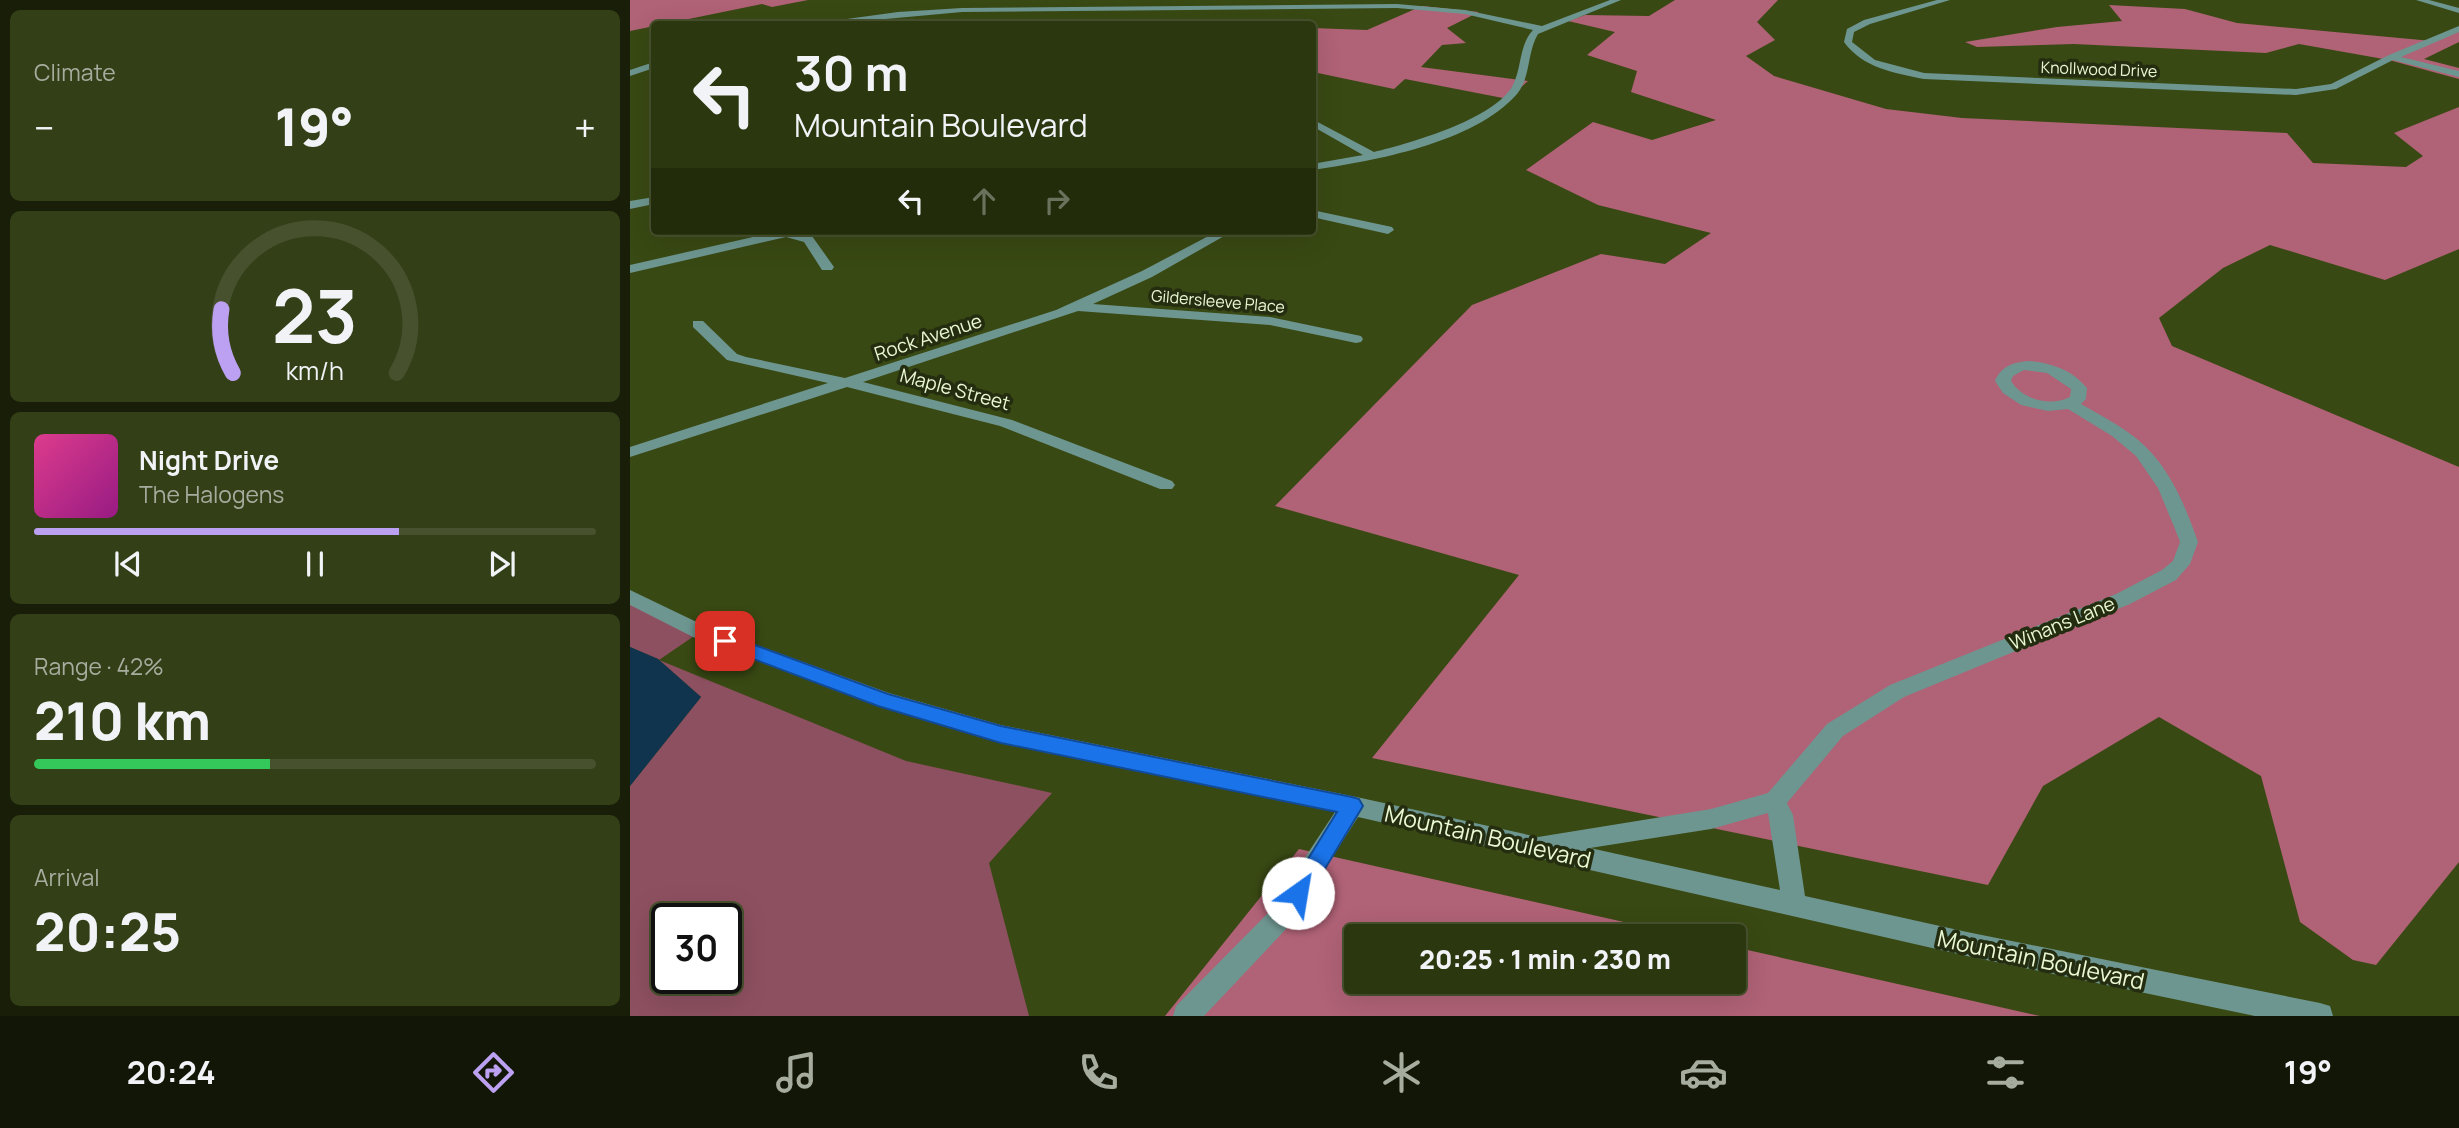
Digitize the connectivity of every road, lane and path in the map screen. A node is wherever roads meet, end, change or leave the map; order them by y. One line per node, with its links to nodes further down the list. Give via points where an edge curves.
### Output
1 (1012, 0): 5 (street)
2 (1617, 0): 9 (street)
3 (1946, 0): 11 (street, Knollwood Drive, via 1855,27 1848,42 1865,58 1924,76 2276,92 2333,87)
4 (2420, 0): 6 (street)
5 (997, 9): 7 (street); 8 (street); 9 (street, via 1397,6 1465,12)
6 (2459, 11)
7 (839, 21)
8 (984, 21)
9 (1542, 29): 16 (street, via 1532,35 1520,82 1505,100 1445,134)
10 (2459, 29): 11 (street, Knollwood Drive)
11 (2392, 57): 14 (street)
12 (651, 66): 13 (street)
13 (630, 73)
14 (2459, 74)
15 (1316, 124): 16 (street)
16 (1370, 154): 17 (street)
17 (1316, 166)
18 (651, 202): 19 (street)
19 (630, 205)
20 (1316, 215): 21 (street)
21 (1388, 230)
22 (777, 235): 26 (street)
23 (793, 235): 25 (street, via 808,239)
24 (1220, 235): 27 (street, Rock Avenue)
25 (827, 267)
26 (630, 269)
27 (1076, 306): 29 (street, Gildersleeve Place, via 1270,320); 30 (street, Rock Avenue)
28 (698, 324): 30 (street, Maple Street, via 742,361)
29 (1356, 339)
30 (849, 383): 32 (street, Rock Avenue); 33 (street, Maple Street, via 1006,423)
31 (2071, 404): 35 (street, Winans Lane, via 2146,457 2176,504 2189,542 2181,564 2123,599 1897,691 1835,730)
32 (630, 452)
33 (1166, 485)
34 (630, 597): 36 (street, Mountain Boulevard, via 700,632 885,700 1001,734)
35 (1775, 801): 37 (street, via 1711,819); 38 (street)
36 (1352, 806): 37 (street, Mountain Boulevard); 39 (street, via 1278,920)
37 (1535, 847): 38 (street, Mountain Boulevard)
38 (1794, 905): 40 (street, Mountain Boulevard)
39 (1186, 1016)
40 (2320, 1016)

